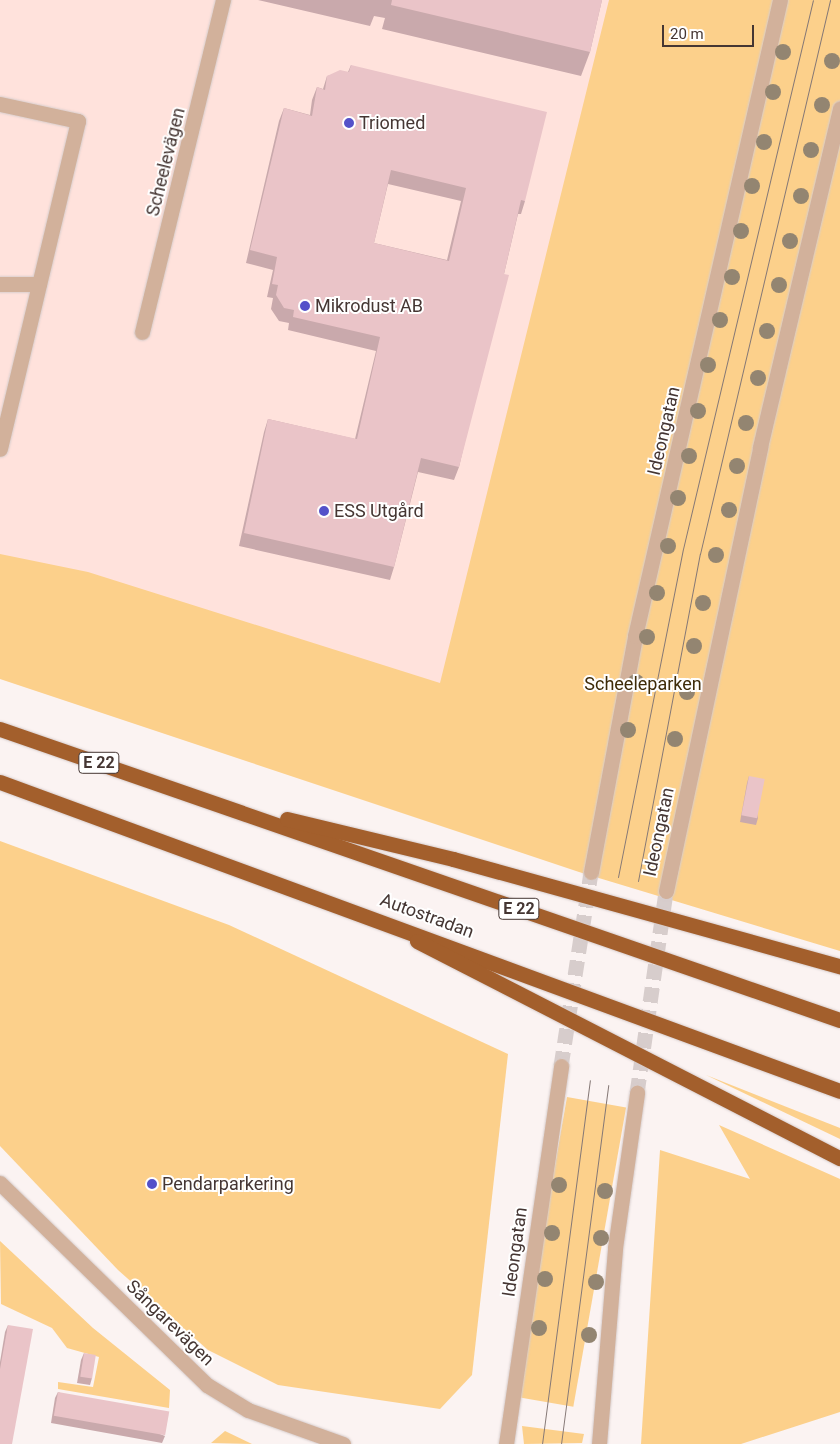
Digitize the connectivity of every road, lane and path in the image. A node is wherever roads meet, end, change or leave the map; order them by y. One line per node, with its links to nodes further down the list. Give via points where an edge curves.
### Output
1 (223, 0): 7 (street, Scheelevägen)
2 (780, 0): 12 (street, Ideongatan, via 635,636)
3 (0, 104): 6 (street, via 78,121)
4 (840, 108): 13 (street, Ideongatan, via 760,447)
5 (0, 284): 6 (street)
6 (39, 284): 8 (street)
7 (142, 332)
8 (1, 440)
9 (0, 729): 11 (highway, Autostradan / E 22)
10 (0, 782): 14 (highway, Autostradan)
11 (198, 798): 15 (highway, via 453,859); 16 (highway, Autostradan / E 22)
12 (591, 872)
13 (666, 891)
14 (363, 912): 18 (highway, Autostradan); 20 (highway)
15 (840, 966)
16 (840, 1020)
17 (561, 1066): 23 (street, Ideongatan)
18 (840, 1091)
19 (637, 1093): 24 (street, via 616,1248)
20 (840, 1158)
21 (0, 1184): 22 (street, Sångarevägen, via 207,1385 248,1410)
22 (343, 1444)
23 (506, 1444)
24 (599, 1444)

